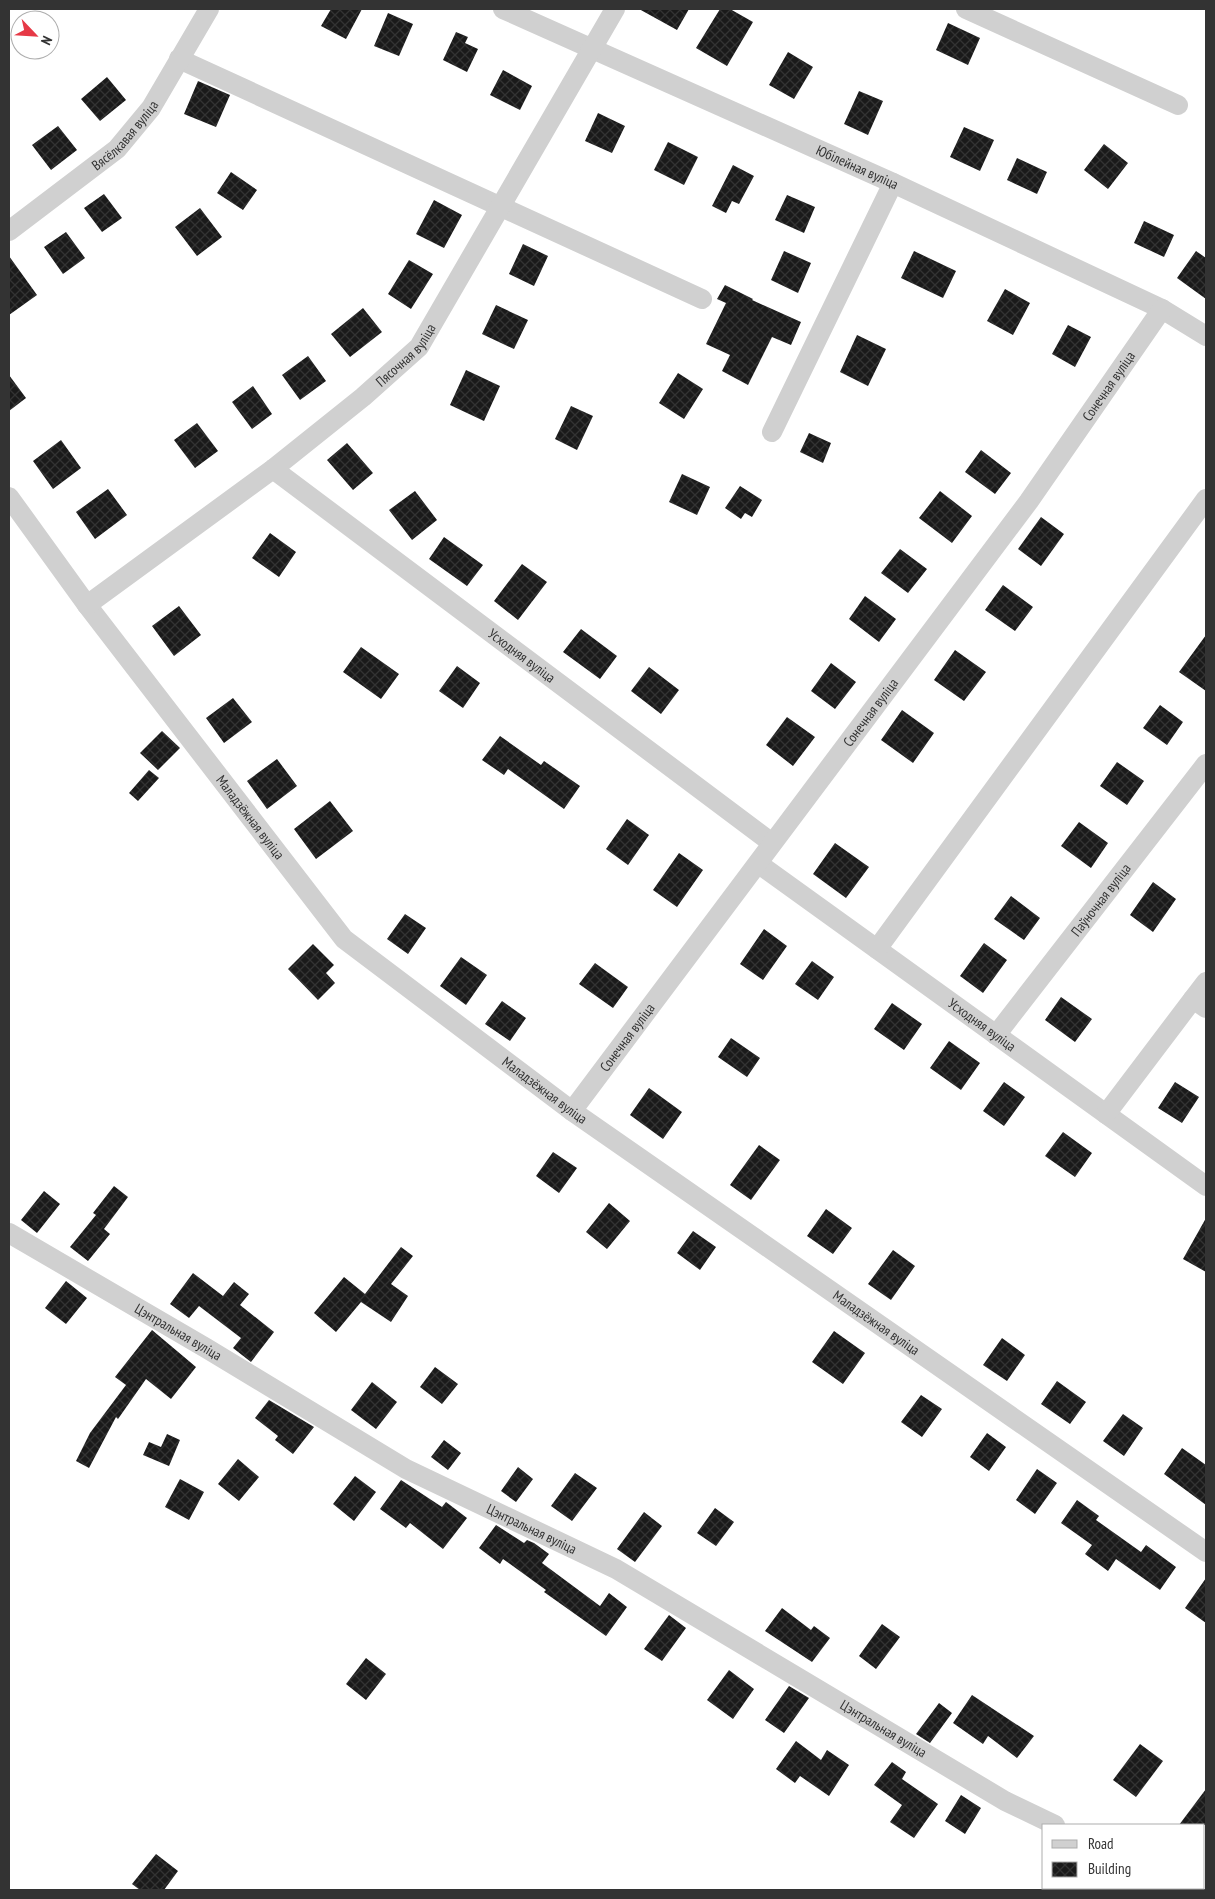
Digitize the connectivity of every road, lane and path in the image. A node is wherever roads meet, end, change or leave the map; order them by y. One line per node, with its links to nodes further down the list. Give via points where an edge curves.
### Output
1 (209, 9): 6 (street, Вясёлкавая вуліца)
2 (503, 9): 5 (street, Юбілейная вуліца)
3 (615, 9): 5 (street, Пясочная вуліца)
4 (966, 9): 7 (street)
5 (593, 47): 8 (street, Юбілейная вуліца); 9 (street, Пясочная вуліца)
6 (179, 59): 9 (street); 10 (street, Вясёлкавая вуліца, via 151,108 117,148)
7 (1178, 105)
8 (893, 184): 12 (street, Юбілейная вуліца); 14 (street)
9 (500, 206): 11 (street); 15 (street, Пясочная вуліца, via 419,347)
10 (9, 231)
11 (702, 299)
12 (1162, 309): 13 (street, Юбілейная вуліца); 20 (street, Сонечная вуліца, via 1029,500)
13 (1206, 336)
14 (772, 432)
15 (273, 469): 18 (street, Пясочная вуліца); 20 (street, Усходняя вуліца)
16 (9, 497): 18 (street, Маладзёжная вуліца)
17 (1206, 499): 22 (street)
18 (87, 605): 26 (street, Маладзёжная вуліца, via 344,939)
19 (1206, 764): 25 (street, Паўночная вуліца)
20 (772, 843): 21 (street, Сонечная вуліца)
21 (759, 864): 22 (street, Усходняя вуліца); 26 (street, Сонечная вуліца)
22 (877, 949): 25 (street, Усходняя вуліца)
23 (1206, 982): 24 (street)
24 (1200, 1004): 27 (street)
25 (996, 1035): 27 (street, Усходняя вуліца)
26 (572, 1111): 30 (street, Маладзёжная вуліца)
27 (1106, 1114): 28 (street, Усходняя вуліца)
28 (1206, 1186)
29 (9, 1233): 31 (street, Цэнтральная вуліца, via 406,1468 616,1569 1004,1801)
30 (1206, 1552)
31 (1053, 1824)

